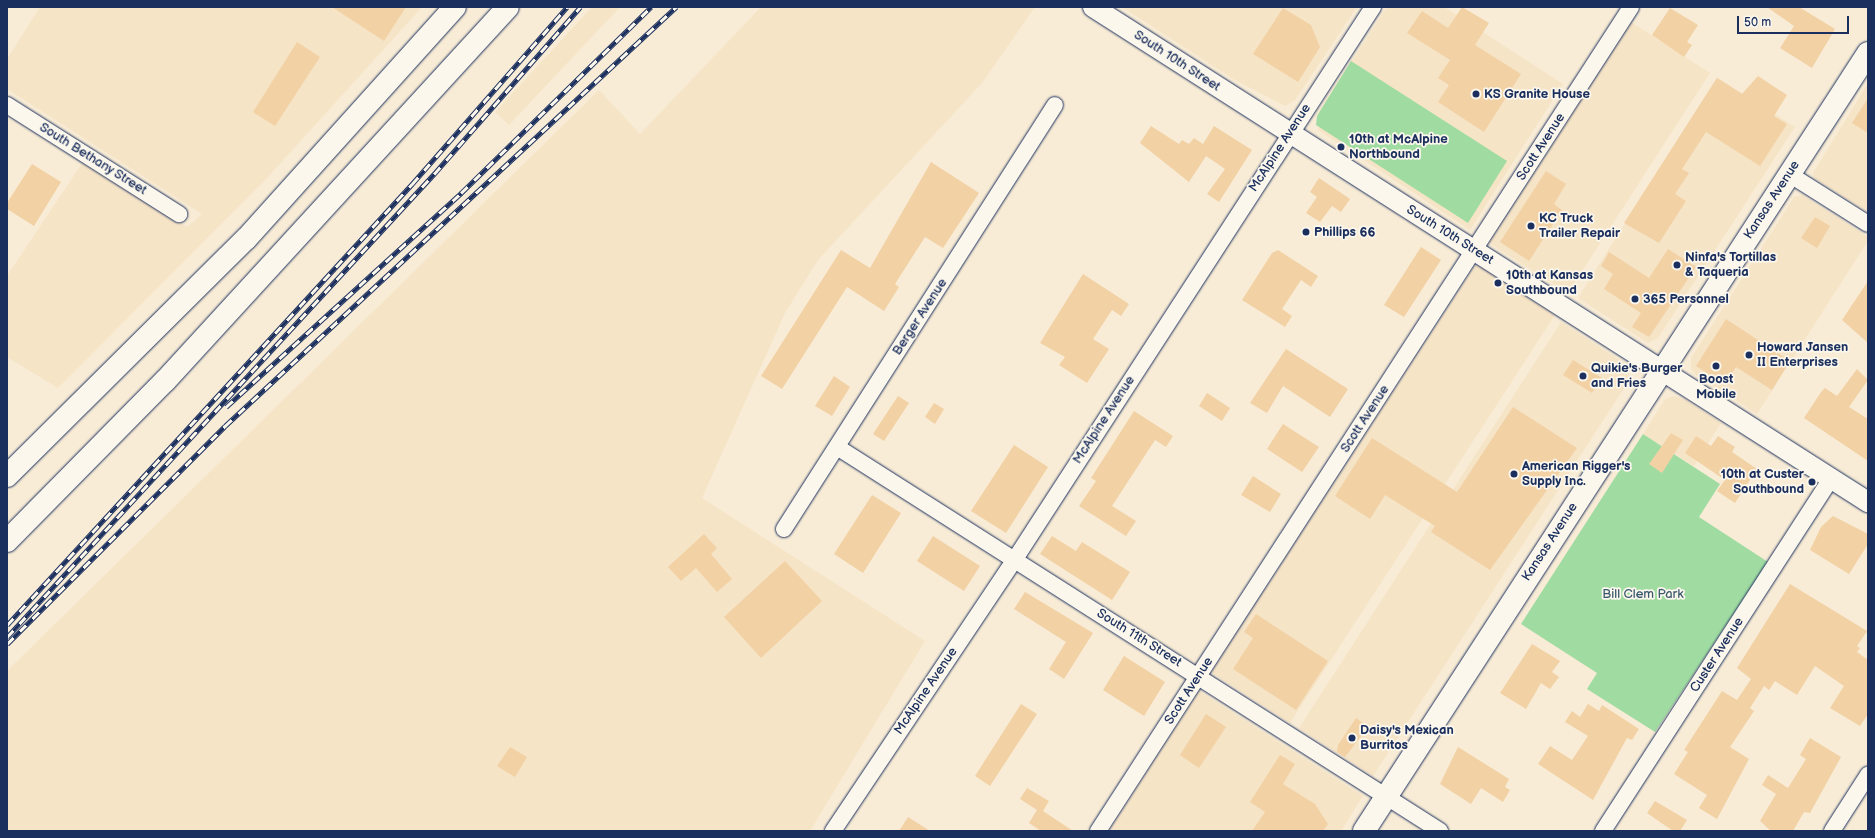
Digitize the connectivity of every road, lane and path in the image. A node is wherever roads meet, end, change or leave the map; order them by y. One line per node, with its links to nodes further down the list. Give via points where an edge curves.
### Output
1 (455, 7): 16 (main road, via 246,239)
2 (508, 7): 20 (main road, via 166,381)
3 (1093, 7): 9 (street, South 10th Street)
4 (1373, 7): 9 (street, McAlpine Avenue)
5 (1631, 7): 13 (street, Scott Avenue)
6 (1868, 53): 10 (main road, Kansas Avenue)
7 (7, 105): 11 (street, South Bethany Street)
8 (1055, 105): 15 (street, Berger Avenue)
9 (1289, 133): 13 (street, South 10th Street); 21 (street, McAlpine Avenue)
10 (1789, 174): 12 (street); 14 (main road, Kansas Avenue)
11 (179, 214)
12 (1868, 224)
13 (1474, 251): 14 (street, South 10th Street); 22 (street, Scott Avenue)
14 (1662, 369): 17 (street, South 10th Street); 24 (main road, Kansas Avenue)
15 (837, 447): 19 (street, Berger Avenue); 21 (street, South 11th Street)
16 (8, 475)
17 (1831, 478): 18 (street, South 10th Street); 29 (street, Custer Avenue)
18 (1868, 502)
19 (784, 528)
20 (7, 541)
21 (1015, 559): 22 (street, South 11th Street); 25 (street, McAlpine Avenue)
22 (1199, 676): 24 (street, South 11th Street); 26 (street, Scott Avenue)
23 (1868, 775): 30 (street)
24 (1386, 796): 27 (main road, Kansas Avenue); 28 (street, South 11th Street)
25 (833, 831)
26 (1098, 831)
27 (1364, 831)
28 (1440, 831)
29 (1603, 831)
30 (1832, 831)

